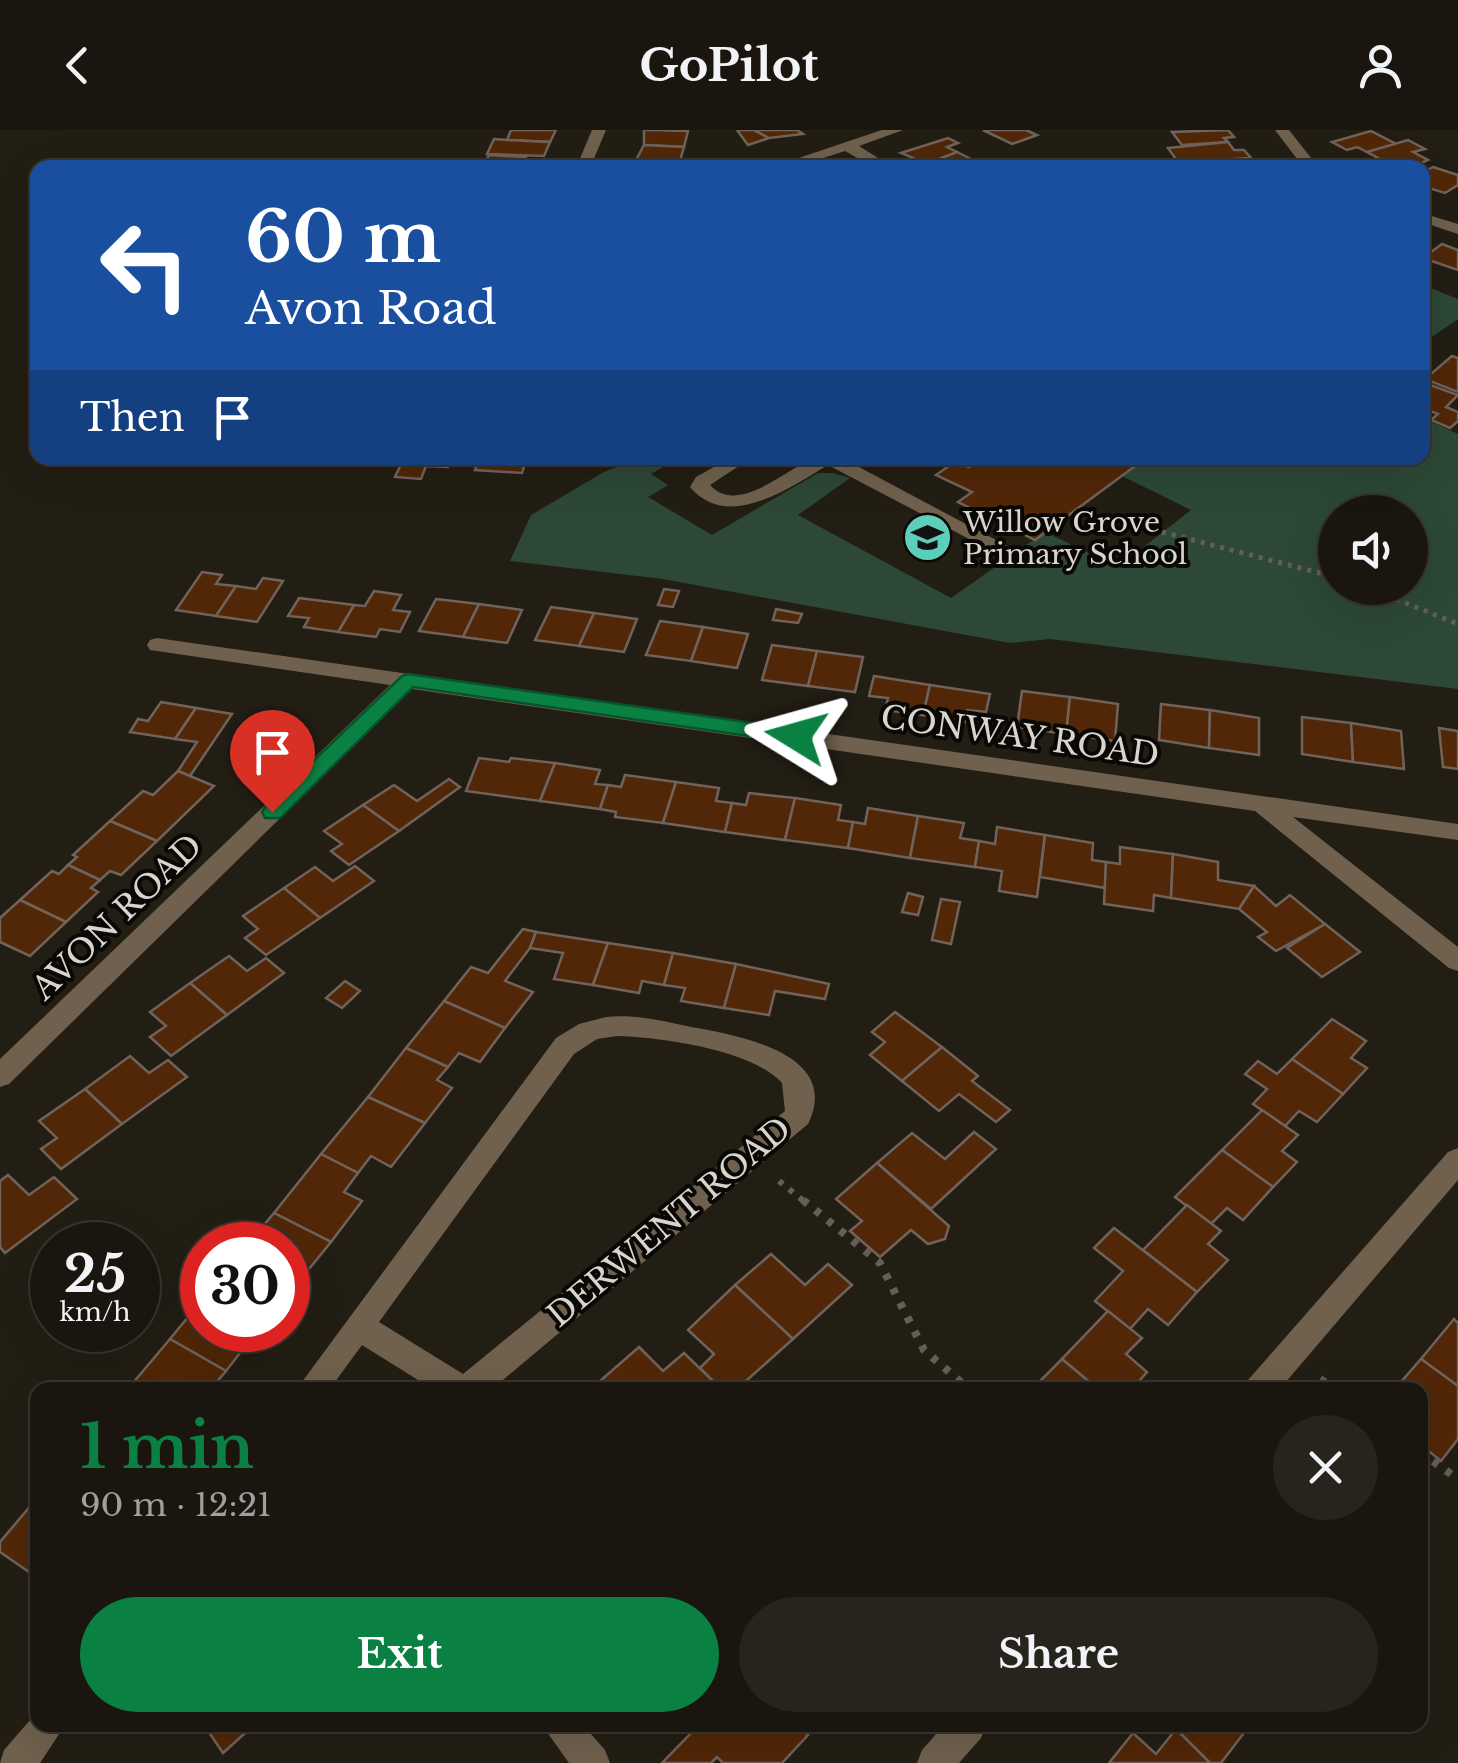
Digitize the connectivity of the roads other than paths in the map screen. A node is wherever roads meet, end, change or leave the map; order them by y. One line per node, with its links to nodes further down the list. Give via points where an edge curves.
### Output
1 (599, 130): 5 (street)
2 (896, 130): 4 (street)
3 (1282, 130): 8 (street)
4 (849, 147): 6 (street); 7 (street)
5 (586, 160)
6 (804, 160)
7 (873, 160)
8 (1306, 160)
9 (1430, 220): 10 (street)
10 (1458, 229)
11 (730, 465): 12 (street, via 700,487 713,500 743,502)
12 (814, 465)
13 (841, 465): 14 (street)
14 (1000, 548)
15 (157, 646): 16 (street, CONWAY ROAD)
16 (408, 680): 17 (street, CONWAY ROAD); 20 (street, AVON ROAD)
17 (1261, 804): 18 (street, CONWAY ROAD); 19 (street)
18 (1458, 832)
19 (1458, 961)
20 (0, 1076)
21 (1458, 1160): 26 (street)
22 (360, 1327): 23 (street, DERWENT ROAD); 24 (street, DERWENT ROAD); 25 (street, DERWENT ROAD, via 565,1046 584,1032 630,1026 744,1047 780,1062 794,1076 798,1116)
23 (316, 1382)
24 (451, 1382)
25 (474, 1382)
26 (1266, 1382)
27 (42, 1732): 30 (street)
28 (566, 1732): 31 (street)
29 (962, 1732): 32 (street)
30 (18, 1763)
31 (592, 1763)
32 (935, 1763)

